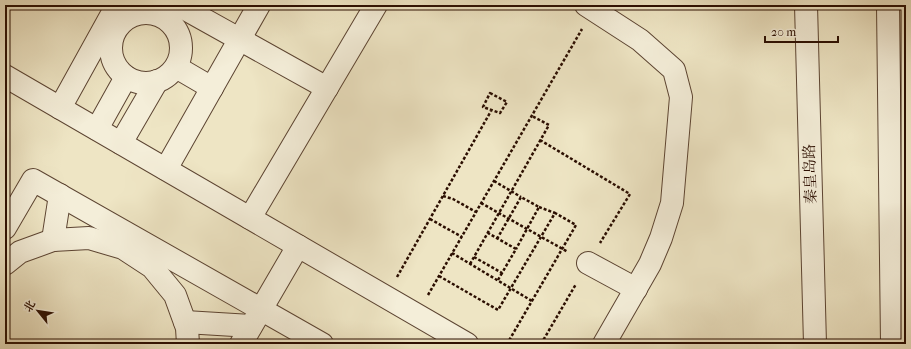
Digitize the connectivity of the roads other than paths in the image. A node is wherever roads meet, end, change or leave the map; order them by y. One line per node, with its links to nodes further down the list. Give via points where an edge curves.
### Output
1 (117, 5): 10 (street)
2 (259, 5): 11 (street)
3 (376, 5): 17 (street)
4 (806, 5): 37 (street, 秦皇岛路)
5 (888, 5): 38 (street)
6 (589, 7): 30 (street, via 640,40 674,70 681,97 672,203 662,238)
7 (139, 9): 8 (street, via 152,13); 10 (street)
8 (170, 9): 9 (street); 12 (street, via 172,24 181,44)
9 (207, 12): 11 (street); 12 (street)
10 (109, 30): 14 (street, via 111,56); 18 (street)
11 (240, 39): 16 (street); 17 (street)
12 (178, 62): 15 (street, via 167,76); 16 (street)
13 (5, 76): 18 (street)
14 (126, 77): 15 (street, via 145,83); 19 (street)
15 (157, 81): 20 (street)
16 (212, 88): 21 (street)
17 (327, 88): 23 (street)
18 (60, 108): 19 (street)
19 (96, 129): 20 (street)
20 (121, 143): 21 (street)
21 (166, 169): 23 (street)
22 (60, 195): 24 (street, via 33,180); 25 (street); 26 (street)
23 (250, 218): 27 (street)
24 (5, 228)
25 (53, 240): 26 (street, via 89,238); 29 (street, via 20,252)
26 (126, 241): 31 (street, via 175,295); 32 (street)
27 (298, 246): 32 (street); 35 (street)
28 (588, 263): 30 (street)
29 (5, 264)
30 (636, 289): 36 (street)
31 (185, 322): 32 (street); 33 (street)
32 (251, 326): 34 (street)
33 (188, 344)
34 (322, 344)
35 (467, 344)
36 (604, 344)
37 (815, 344)
38 (892, 344)

